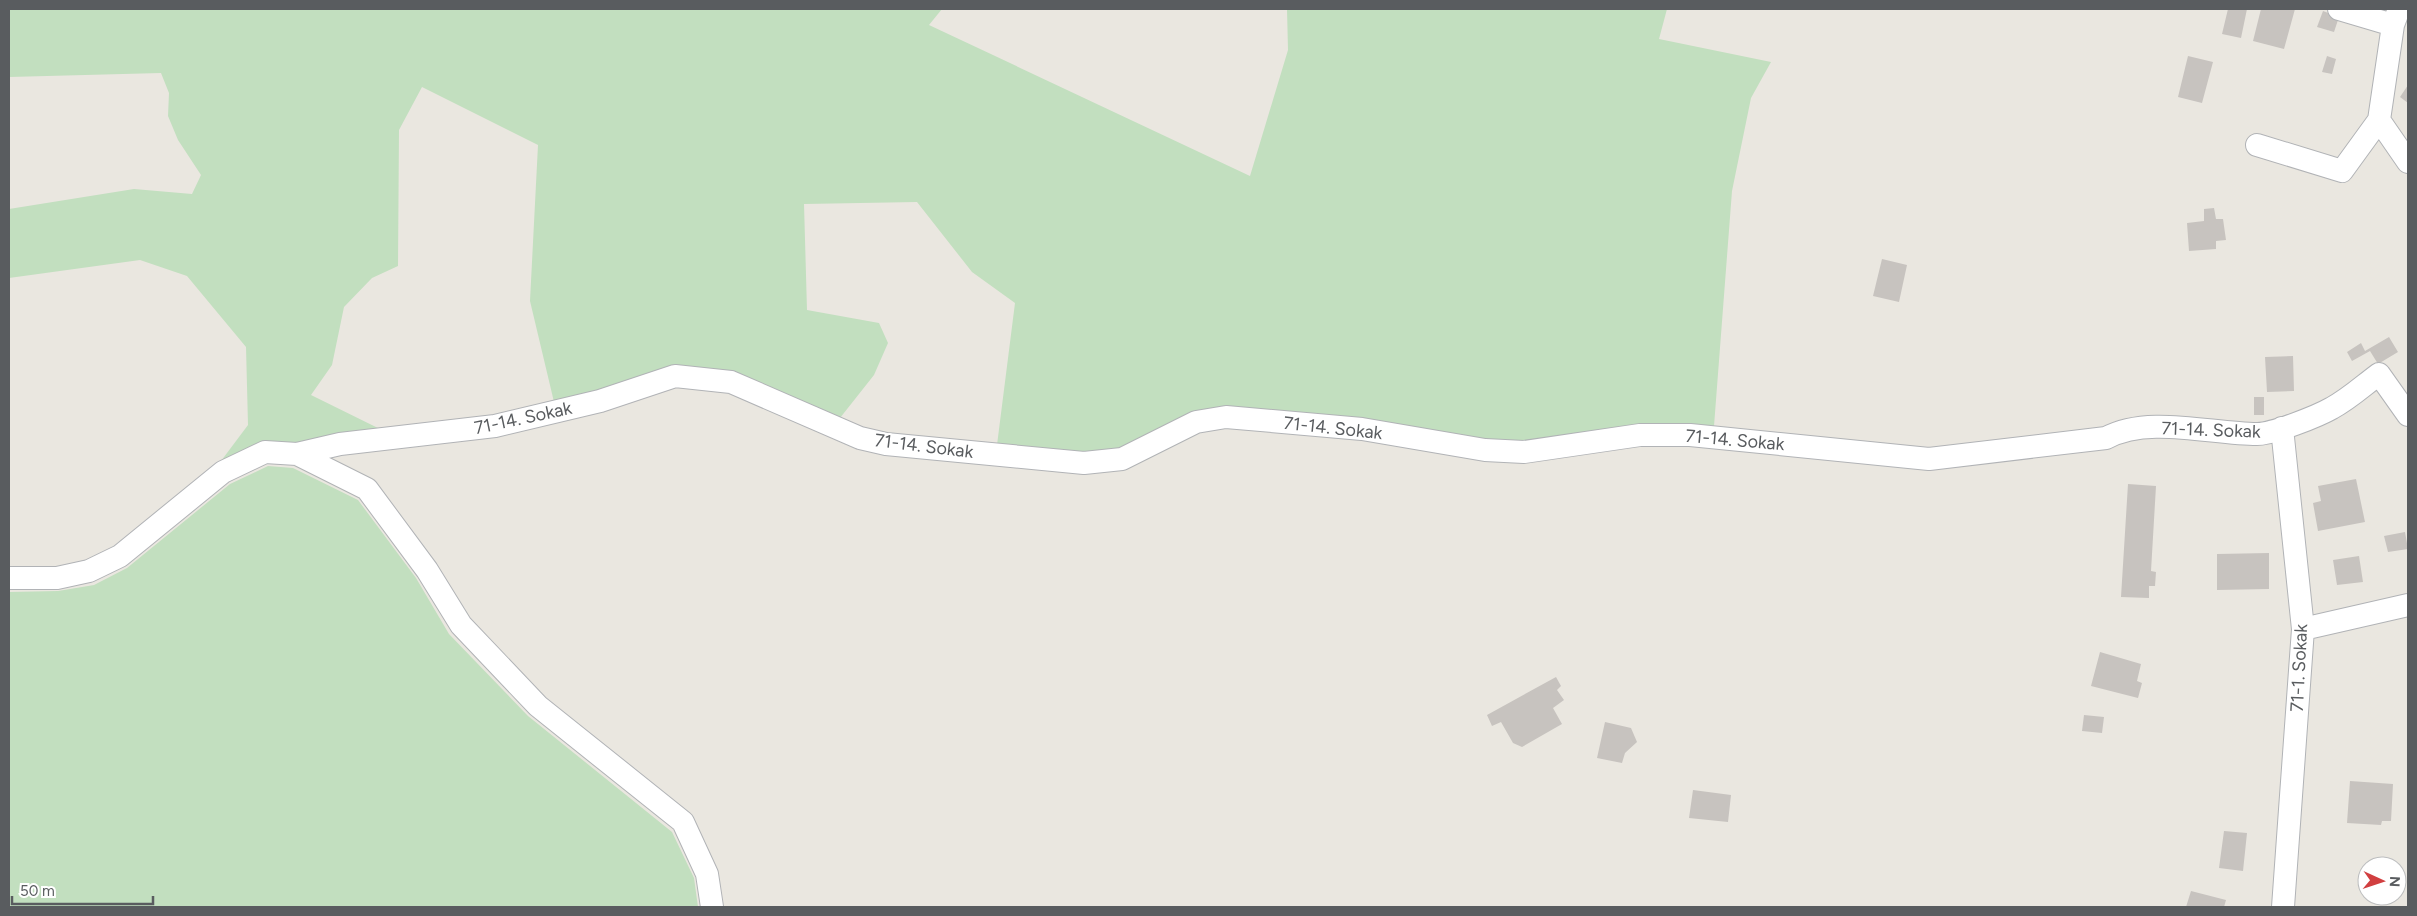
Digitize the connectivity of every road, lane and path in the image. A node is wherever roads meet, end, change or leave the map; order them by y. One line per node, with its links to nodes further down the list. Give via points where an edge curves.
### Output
1 (2339, 9): 2 (street)
2 (2401, 14): 3 (street)
3 (2379, 120): 4 (street, via 2342,171); 5 (street)
4 (2257, 145)
5 (2408, 162)
6 (2408, 415): 7 (street, 71-14. Sokak, via 2379,374 2332,408)
7 (2282, 428): 8 (street, 71-14. Sokak, via 2259,435 2169,426 2117,432 2106,438 1929,459 1690,435 1640,435 1524,452 1485,450 1362,429 1226,417 1196,422 1122,459 1084,462 886,444 860,438 732,382 675,376 600,401 495,426 340,444); 11 (street, 71-1. Sokak)
8 (297, 454): 9 (street, via 265,452 223,472 120,556 89,571 57,578); 12 (street, via 367,489 427,570 467,632 538,706 683,822 707,874)
9 (9, 578)
10 (2408, 604): 11 (street)
11 (2303, 629): 13 (street, 71-1. Sokak)
12 (712, 907)
13 (2283, 907)

